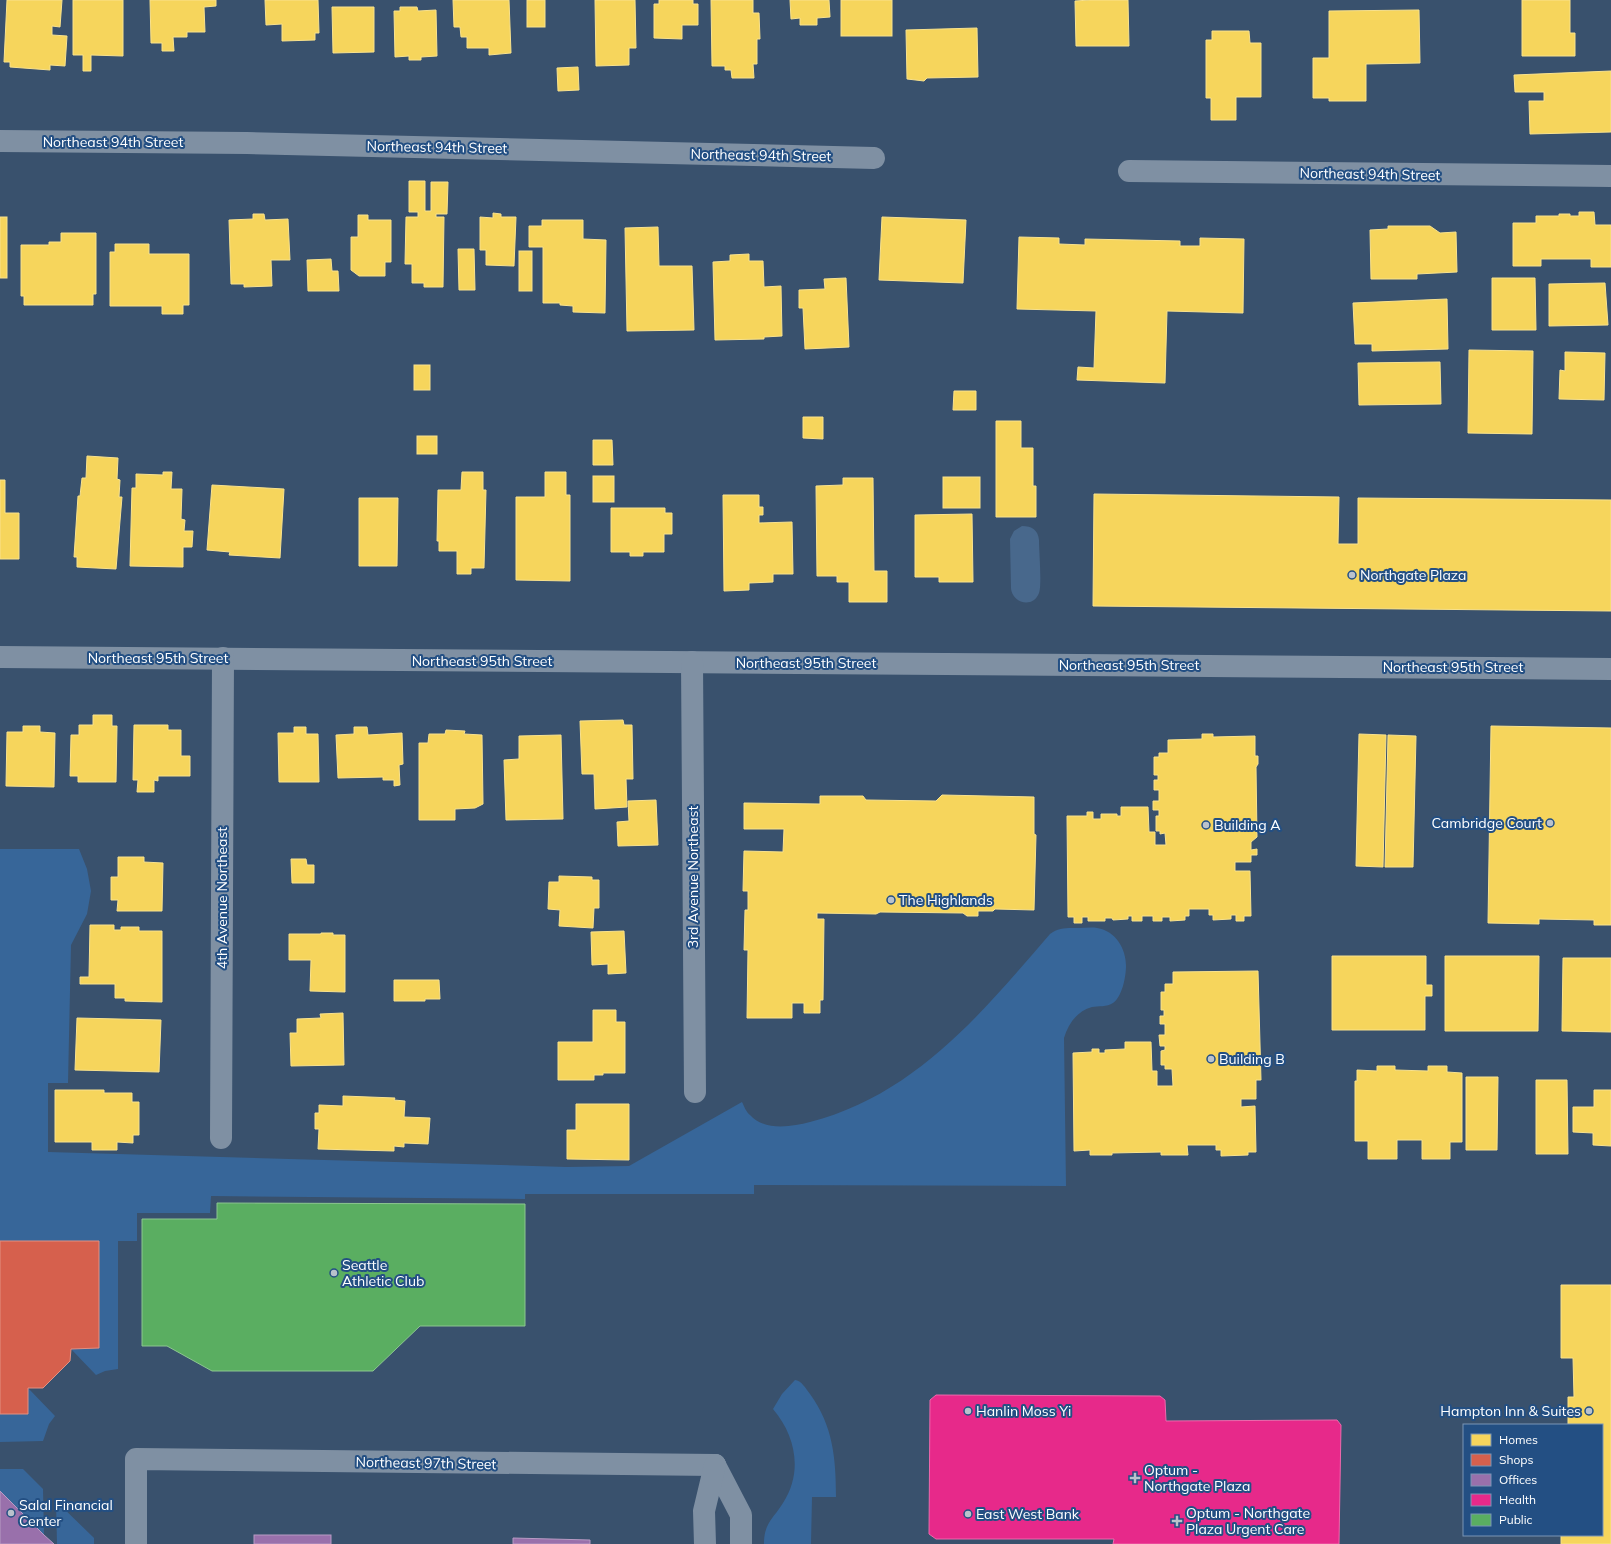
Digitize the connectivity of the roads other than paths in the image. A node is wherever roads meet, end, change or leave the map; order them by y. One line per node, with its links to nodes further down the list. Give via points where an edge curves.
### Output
1 (0, 141): 2 (street, Northeast 94th Street, via 247,143)
2 (874, 158)
3 (1129, 171): 4 (street, Northeast 94th Street)
4 (1611, 176)
5 (0, 657): 6 (street, Northeast 95th Street)
6 (223, 658): 7 (street, Northeast 95th Street); 10 (street, 4th Avenue Northeast)
7 (692, 662): 8 (street, Northeast 95th Street); 9 (street, 3rd Avenue Northeast)
8 (1611, 668)
9 (695, 1092)
10 (221, 1138)
11 (715, 1465): 12 (street, Northeast 97th Street, via 136,1458); 13 (street, via 704,1511); 14 (street, via 741,1515)
12 (136, 1544)
13 (705, 1544)
14 (741, 1544)

